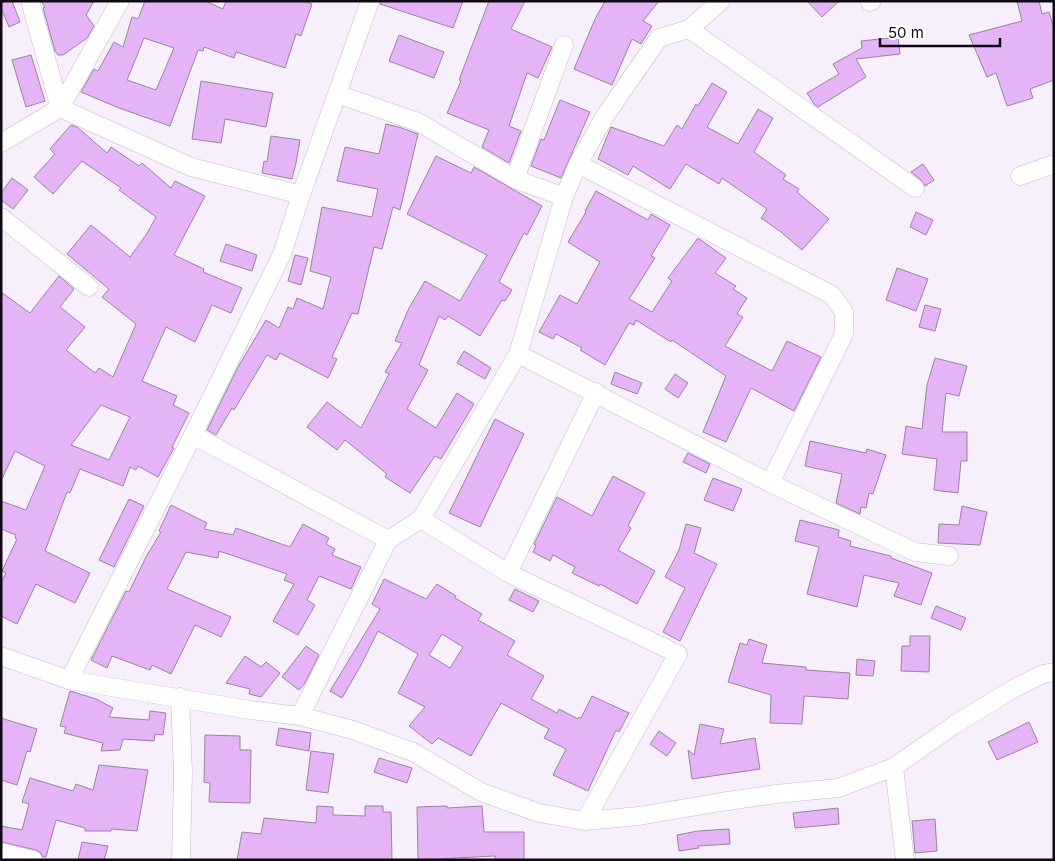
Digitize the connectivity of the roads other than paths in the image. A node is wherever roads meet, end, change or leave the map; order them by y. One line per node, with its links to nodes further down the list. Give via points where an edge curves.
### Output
1 (30, 1): 8 (street)
2 (120, 1): 8 (street)
3 (370, 1): 7 (street)
4 (721, 1): 5 (street)
5 (689, 29): 10 (street, via 659,38 605,116); 14 (street)
6 (564, 45): 13 (street)
7 (337, 94): 13 (street, via 418,122); 15 (street)
8 (60, 108): 9 (street); 15 (street, via 191,167)
9 (1, 144)
10 (578, 164): 16 (street); 22 (street, via 832,295 844,312 844,334)
11 (1054, 164): 12 (street)
12 (1020, 176)
13 (515, 179): 16 (street)
14 (915, 188)
15 (301, 195): 21 (street, via 282,254)
16 (564, 197): 19 (street)
17 (1, 217): 18 (street)
18 (88, 287)
19 (518, 354): 20 (street); 23 (street)
20 (596, 392): 22 (street); 26 (street)
21 (193, 435): 24 (street); 29 (street)
22 (770, 483): 25 (street, via 915,552)
23 (421, 519): 24 (street); 26 (street)
24 (388, 540): 31 (street)
25 (949, 556)
26 (508, 573): 33 (street, via 678,654)
27 (1, 656): 29 (street)
28 (1054, 672): 32 (street, via 1014,688)
29 (69, 680): 30 (street)
30 (180, 697): 31 (street); 36 (street, via 183,772)
31 (300, 716): 33 (street, via 353,730 413,752 481,792 539,813)
32 (894, 767): 33 (street, via 838,788); 37 (street)
33 (585, 821)
34 (1, 852): 35 (street)
35 (33, 860)
36 (181, 860)
37 (904, 860)

